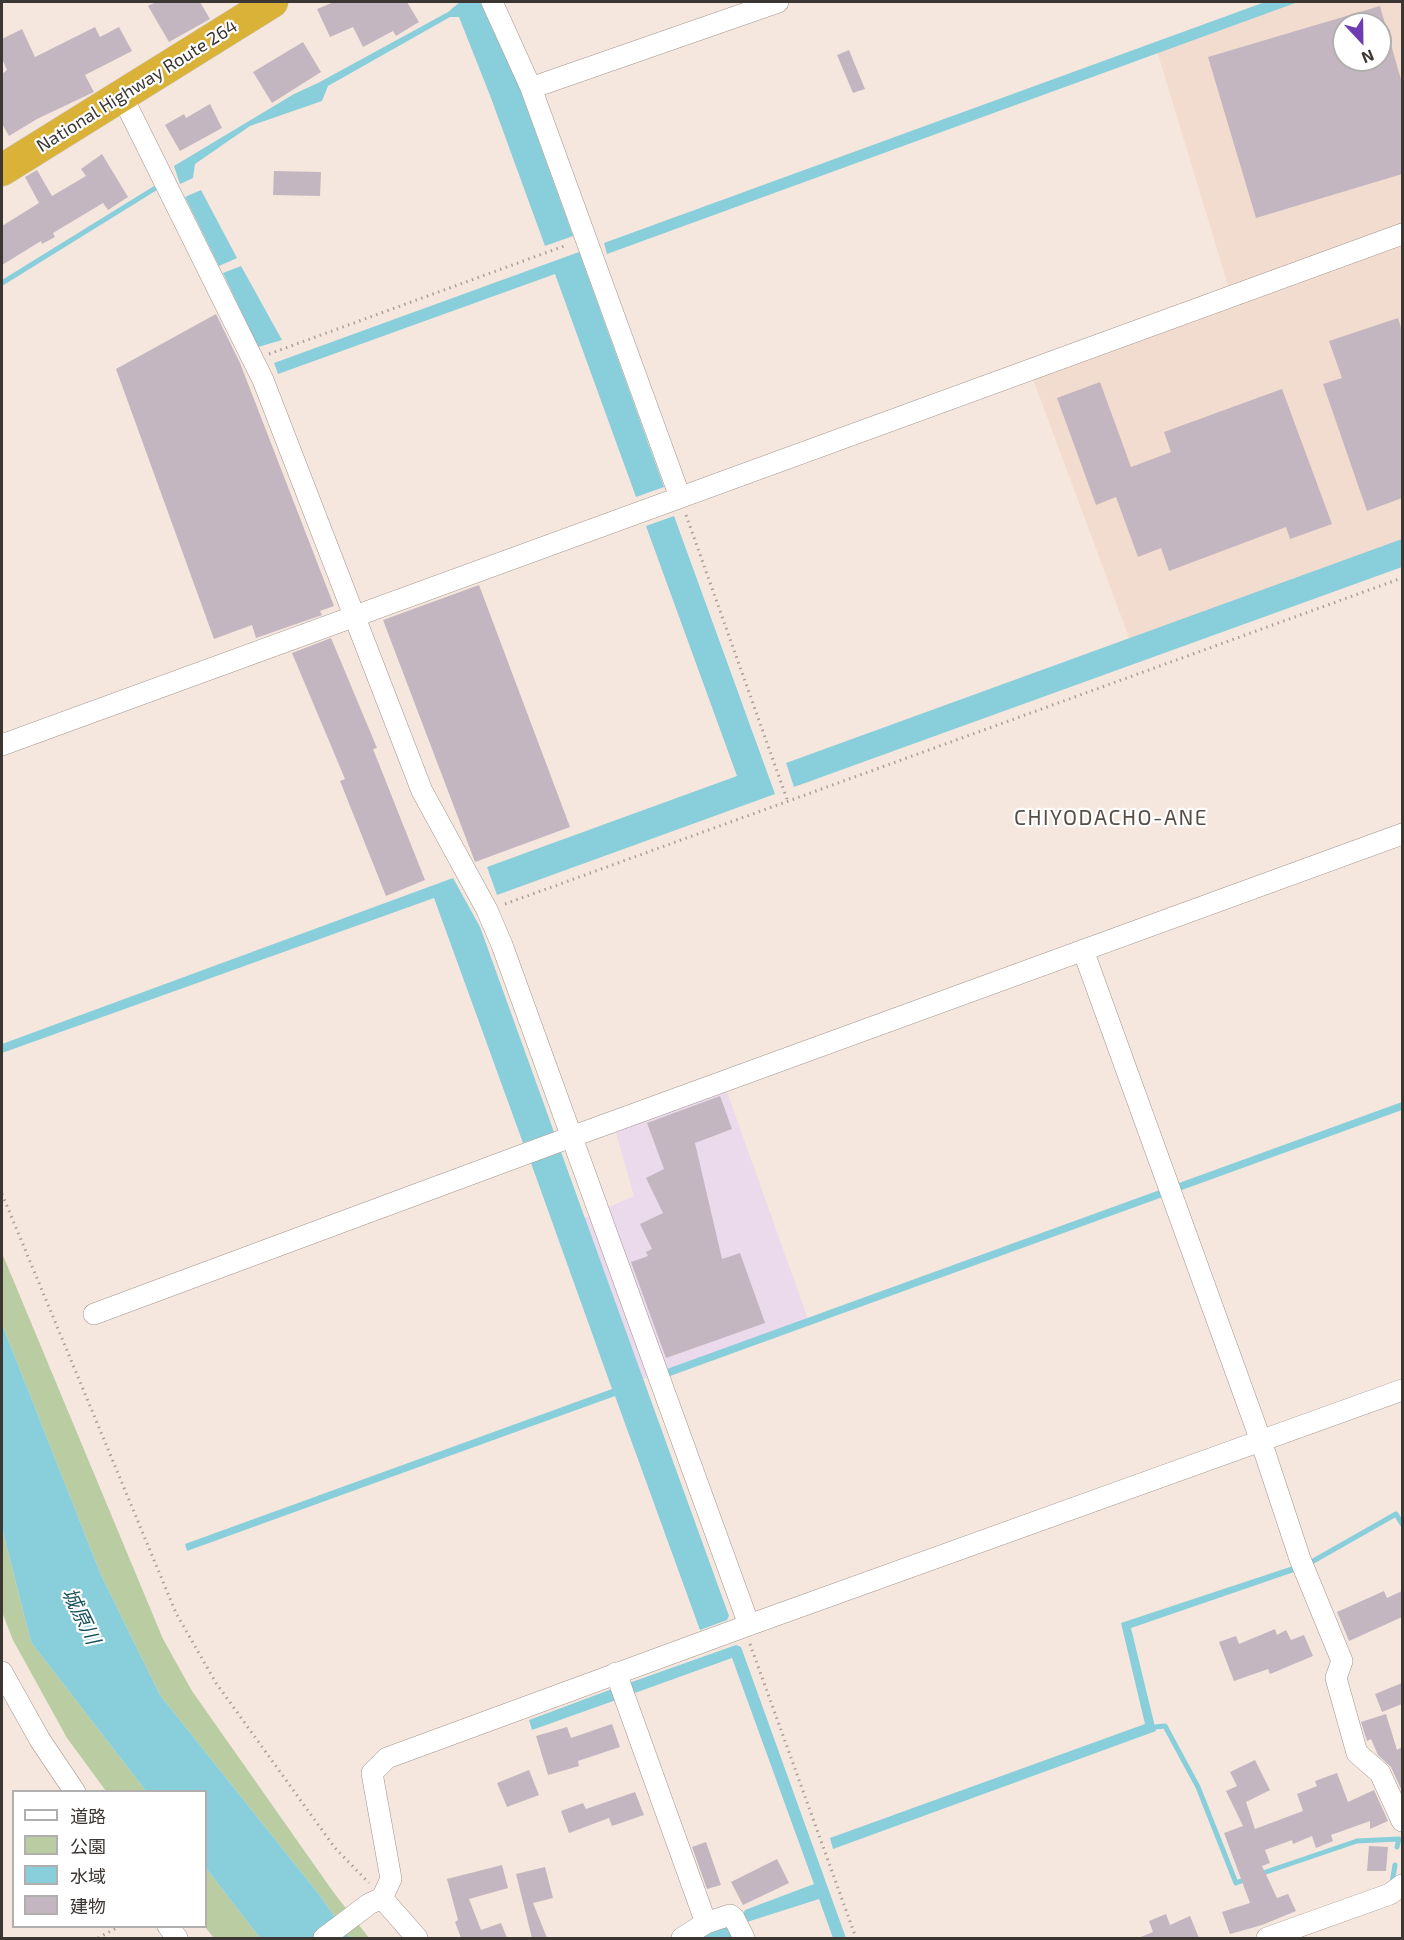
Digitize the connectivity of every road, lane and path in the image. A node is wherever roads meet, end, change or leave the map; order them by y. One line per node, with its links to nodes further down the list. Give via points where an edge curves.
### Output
1 (272, 2): 5 (highway, National Highway Route 264)
2 (492, 2): 4 (street)
3 (778, 2): 4 (street)
4 (531, 88): 8 (street)
5 (122, 96): 6 (highway, National Highway Route 264); 9 (street)
6 (2, 170)
7 (1402, 234): 10 (street)
8 (586, 238): 9 (path); 10 (street)
9 (253, 360): 12 (street)
10 (680, 497): 12 (street); 14 (path)
11 (1402, 578): 14 (path)
12 (353, 617): 13 (street); 16 (street, via 422,791)
13 (2, 745)
14 (788, 802): 16 (path)
15 (1402, 834): 17 (street)
16 (487, 910): 18 (street)
17 (1083, 950): 18 (street); 22 (street)
18 (571, 1137): 20 (street); 23 (street)
19 (2, 1194): 29 (path, via 176,1613 216,1683)
20 (94, 1314)
21 (1402, 1390): 22 (street)
22 (1261, 1441): 23 (street); 27 (street, via 1300,1559 1342,1661 1336,1678 1357,1753 1380,1773)
23 (749, 1625): 25 (street); 37 (path, via 748,1639)
24 (2, 1672): 26 (street, via 39,1740)
25 (616, 1673): 29 (street, via 387,1758 372,1773 391,1879); 30 (street)
26 (74, 1790)
27 (1402, 1821)
28 (1402, 1885): 38 (street, via 1390,1894)
29 (375, 1901): 34 (street); 35 (street)
30 (706, 1923): 32 (street, via 729,1916); 36 (street)
31 (116, 1928): 33 (path)
32 (740, 1928)
33 (98, 1938)
34 (324, 1938)
35 (417, 1938)
36 (682, 1938)
37 (856, 1938)
38 (1267, 1938)

